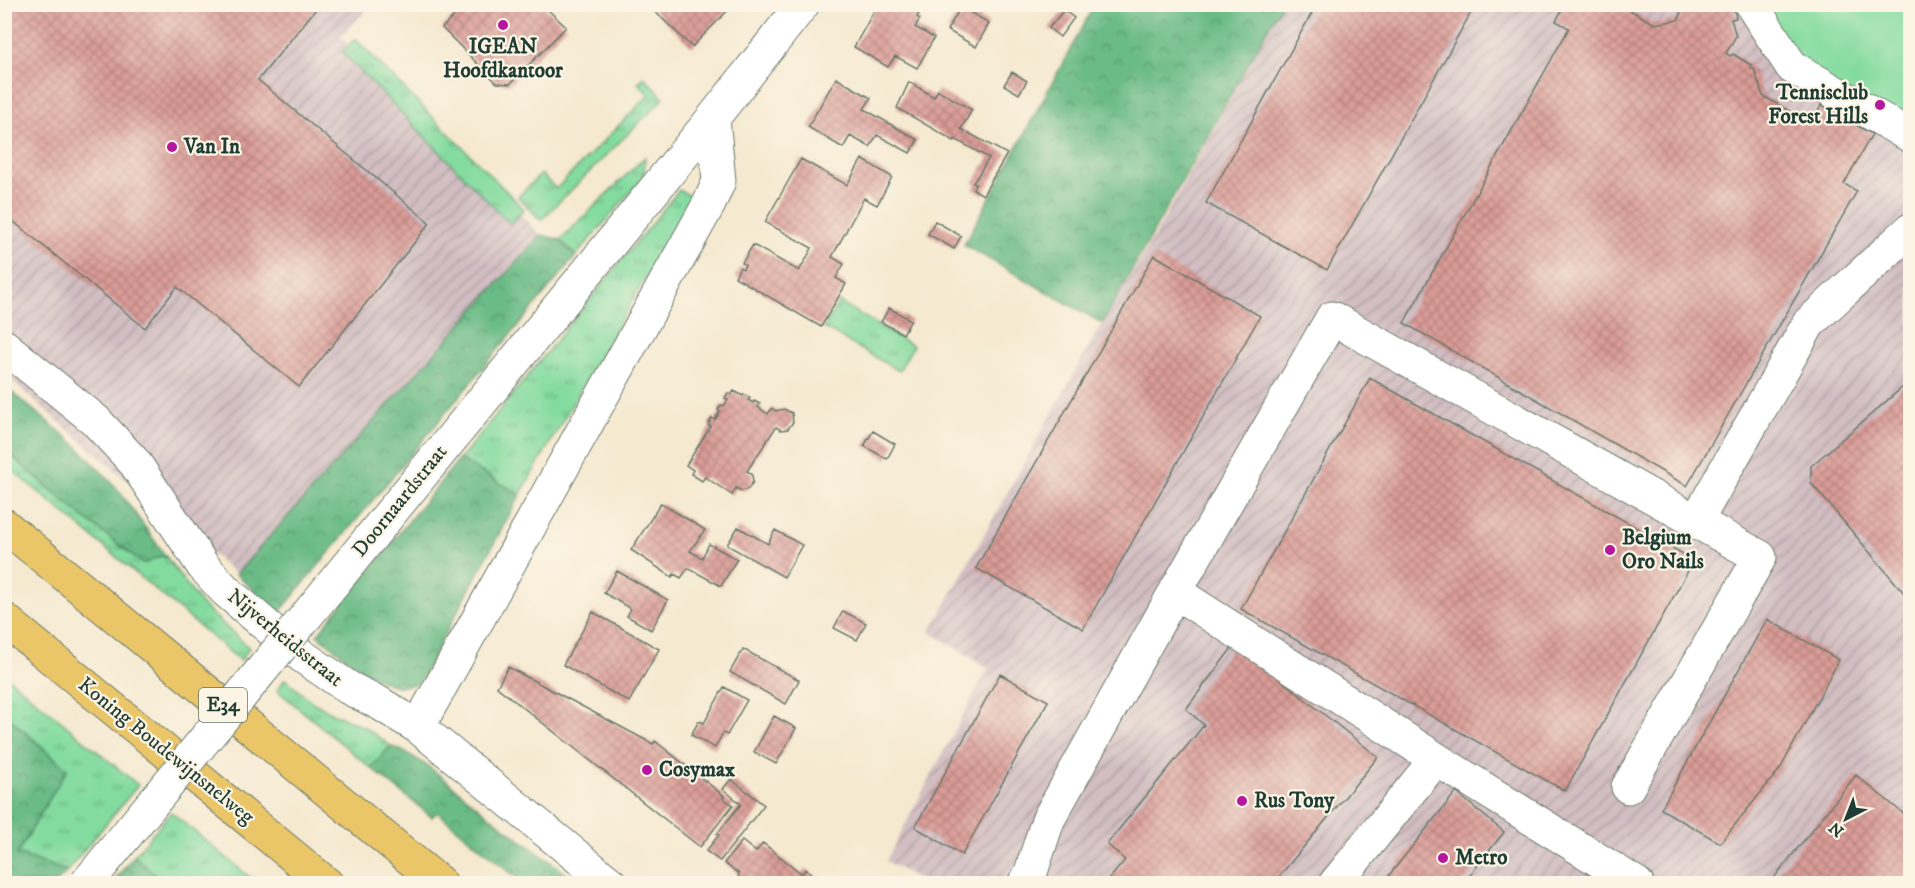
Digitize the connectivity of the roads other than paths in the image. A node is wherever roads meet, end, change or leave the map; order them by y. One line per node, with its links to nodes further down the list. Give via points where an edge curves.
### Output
1 (803, 4): 3 (street, Doornaardstraat)
2 (1751, 4): 4 (street, via 1792,67)
3 (713, 118): 11 (street, via 719,181 709,204); 14 (street, Doornaardstraat, bridge)
4 (1911, 136)
5 (1911, 230): 7 (street, via 1809,323)
6 (4, 346): 11 (street, Nijverheidsstraat, via 95,420 135,463 203,566 226,591 302,656)
7 (1697, 520): 9 (street, via 1332,318); 13 (street, via 1760,557)
8 (4, 525): 16 (highway, E34)
9 (1175, 592): 12 (street); 18 (street, via 1048,820)
10 (4, 619): 15 (highway, Koning Boudewijnsnelweg)
11 (418, 727): 17 (street, Nijverheidsstraat)
12 (1436, 759): 19 (street); 20 (street)
13 (1628, 787)
14 (86, 884)
15 (327, 884)
16 (441, 884)
17 (611, 884)
18 (1024, 884)
19 (1335, 884)
20 (1637, 884)

